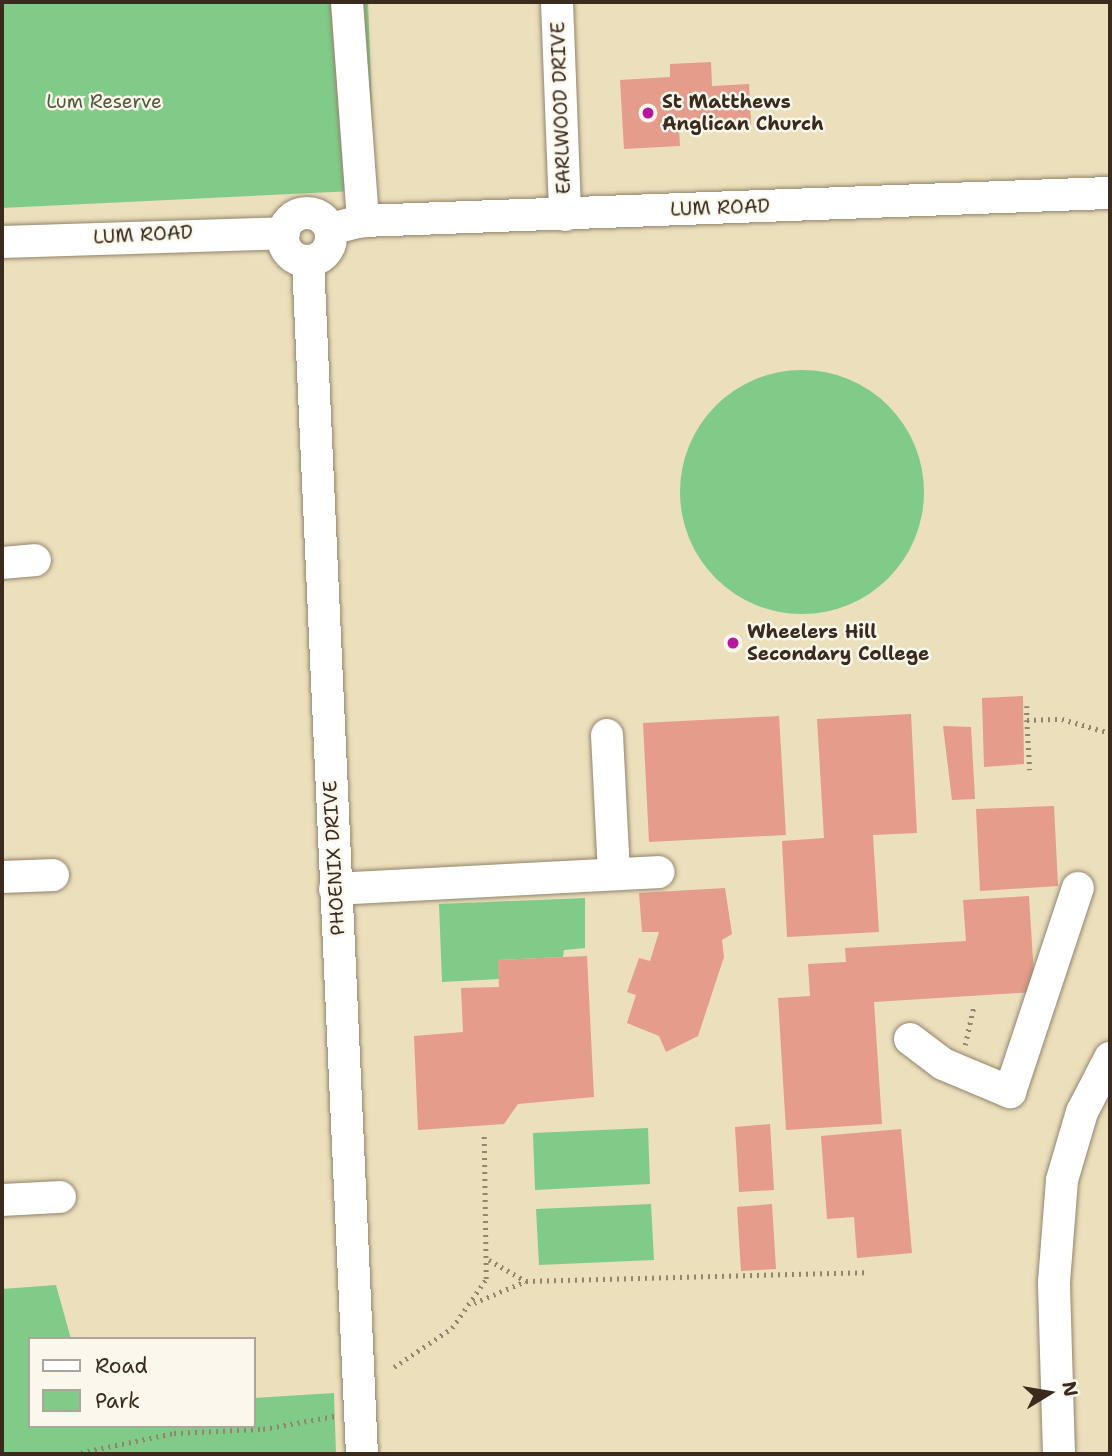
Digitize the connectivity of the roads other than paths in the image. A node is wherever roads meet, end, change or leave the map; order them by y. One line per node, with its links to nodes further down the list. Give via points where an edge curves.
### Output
1 (347, 2): 5 (street)
2 (557, 2): 4 (street, EARLWOOD DRIVE)
3 (1110, 193): 4 (street, LUM ROAD)
4 (565, 215): 5 (street, LUM ROAD)
5 (363, 221): 6 (street, LUM ROAD)
6 (330, 229): 7 (street, via 305,213 291,219); 9 (street, via 325,253)
7 (284, 233): 8 (street, LUM ROAD); 9 (street, via 292,256)
8 (2, 242)
9 (308, 261): 18 (street, PHOENIX DRIVE)
10 (35, 560): 11 (street)
11 (2, 563)
12 (607, 735): 15 (street)
13 (659, 872): 15 (street)
14 (53, 874): 16 (street)
15 (614, 874): 18 (street)
16 (2, 877)
17 (1078, 888): 19 (street, via 1010,1092 943,1064)
18 (335, 889): 23 (street, PHOENIX DRIVE)
19 (910, 1039)
20 (1110, 1058): 24 (street, via 1082,1112 1062,1180 1054,1282)
21 (60, 1197): 22 (street)
22 (2, 1200)
23 (362, 1454)
24 (1059, 1454)

